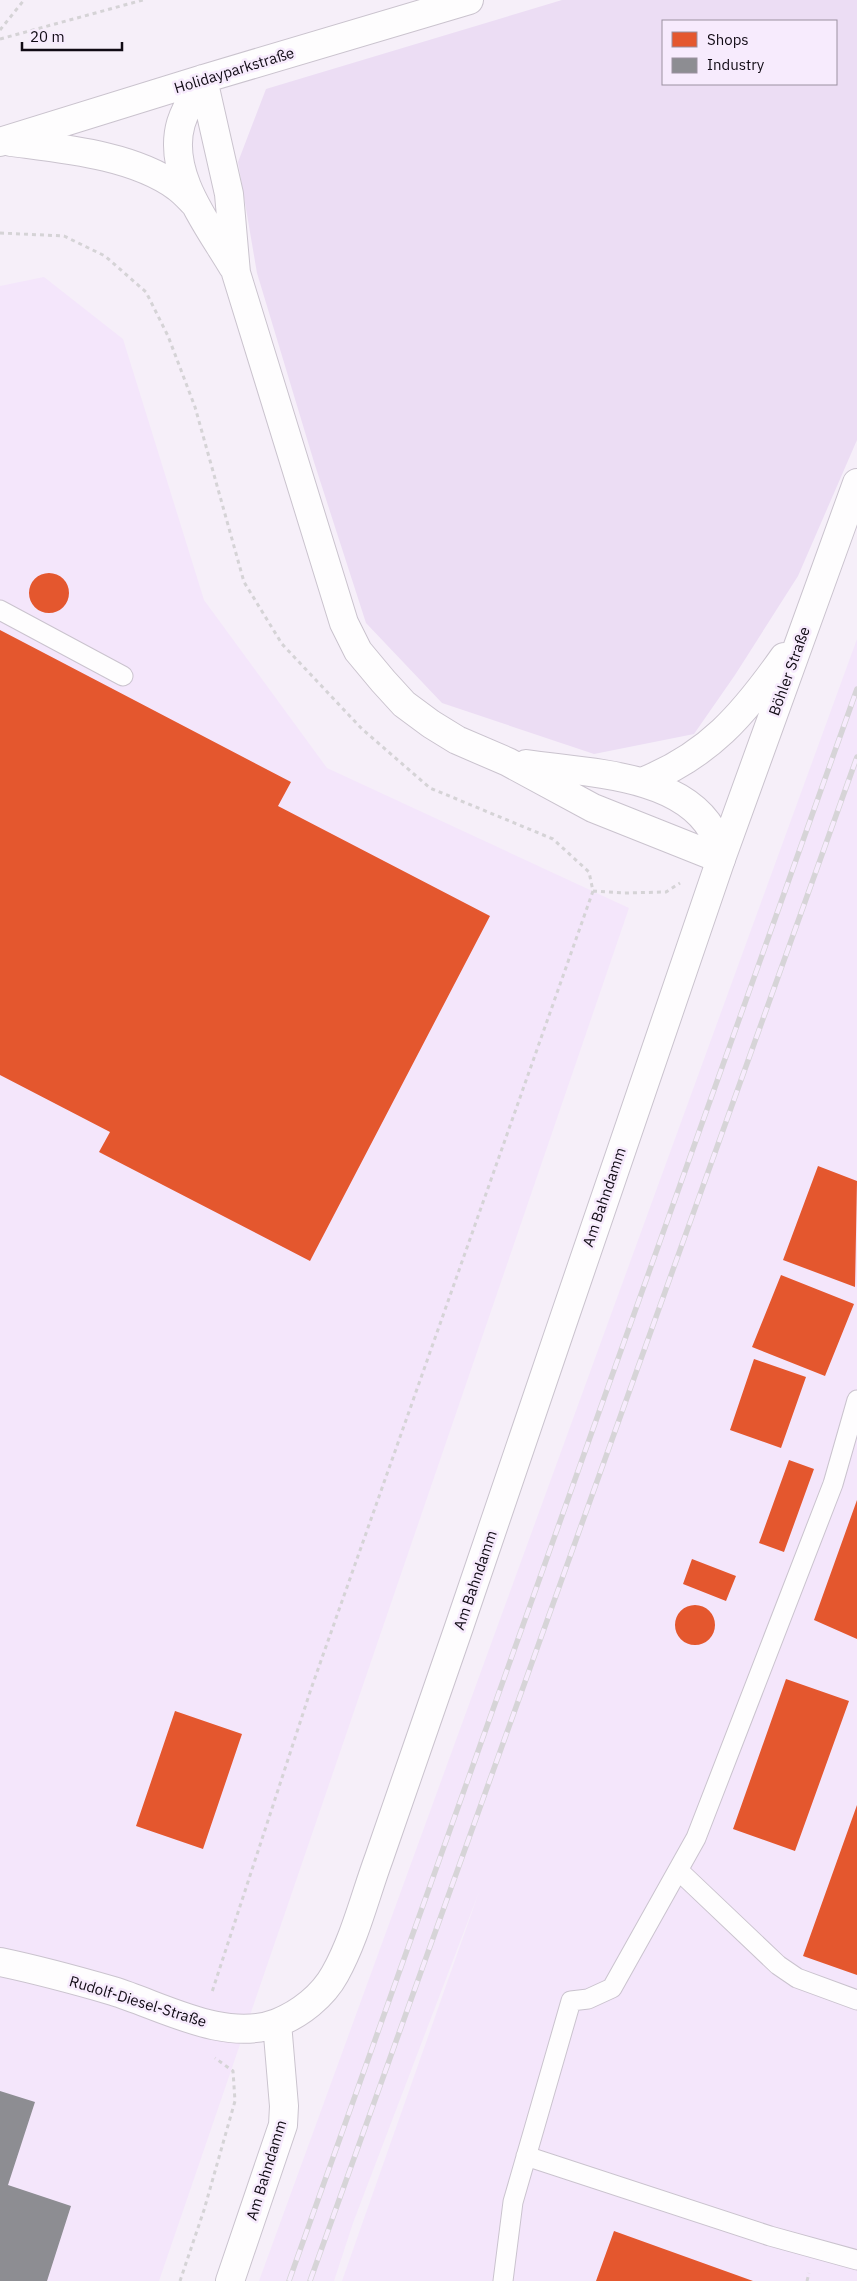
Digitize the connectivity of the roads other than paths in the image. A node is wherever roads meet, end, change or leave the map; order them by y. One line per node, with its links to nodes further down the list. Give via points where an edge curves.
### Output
1 (469, 0): 2 (street, Holidayparkstraße)
2 (204, 78): 3 (street, Holidayparkstraße); 4 (street, via 181,125 179,148 181,170); 5 (street, via 229,194)
3 (1, 141): 4 (street, via 80,151 116,161 178,187)
4 (197, 206): 5 (street)
5 (236, 273): 10 (street, via 344,623 358,652 404,704 431,724 457,740)
6 (857, 483): 8 (street, Böhler Straße)
7 (0, 610): 9 (lane)
8 (807, 620): 11 (street, via 762,688 714,741 676,767); 12 (street, Böhler Straße)
9 (123, 676)
10 (508, 762): 11 (street); 12 (street, via 593,808)
11 (642, 782): 12 (street, via 668,791 697,812 712,829)
12 (721, 859): 17 (street, Am Bahndamm, via 348,1945 324,1991 300,2011)
13 (857, 1400): 14 (lane, via 832,1484 696,1838)
14 (678, 1870): 16 (lane, via 778,1966 797,1978); 18 (lane, via 612,1988 588,1999 572,2001)
15 (0, 1962): 17 (street, Rudolf-Diesel-Straße, via 117,1992 202,2022 235,2029)
16 (857, 2000)
17 (276, 2023): 20 (street, Am Bahndamm, via 283,2126)
18 (526, 2156): 19 (lane, via 761,2233); 21 (lane, via 513,2202)
19 (857, 2260)
20 (230, 2281)
21 (503, 2281)

